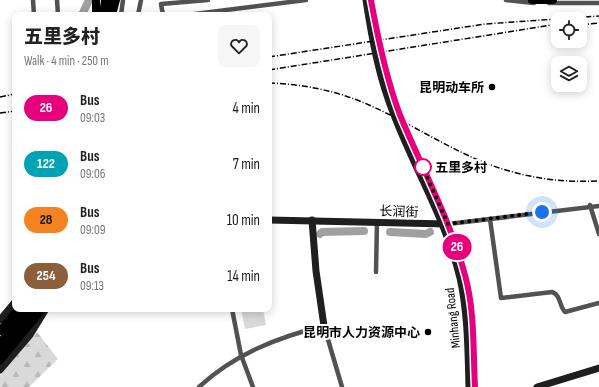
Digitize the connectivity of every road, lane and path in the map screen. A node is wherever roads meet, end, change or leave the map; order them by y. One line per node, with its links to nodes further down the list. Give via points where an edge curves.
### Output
1 (33, 0): 17 (street)
2 (57, 0): 18 (street)
3 (96, 0): 19 (highway)
4 (104, 0): 20 (highway)
5 (109, 0): 21 (highway)
6 (116, 0): 22 (highway)
7 (123, 0): 23 (street)
8 (141, 0): 24 (street)
9 (208, 0): 25 (street, via 162,4)
10 (306, 0): 26 (street)
11 (366, 0): 33 (main road, Minhang Road, via 387,96)
12 (371, 0): 33 (main road, Minhang Road, via 387,78)
13 (506, 0): 16 (street, via 536,3)
14 (532, 0): 15 (highway)
15 (553, 0)
16 (599, 3)
17 (34, 12)
18 (58, 12)
19 (96, 12)
20 (102, 12)
21 (108, 12)
22 (114, 12)
23 (121, 12)
24 (139, 12)
25 (163, 12)
26 (211, 12)
27 (590, 205): 28 (street, 长润街); 29 (street, 长润街); 34 (street)
28 (599, 206)
29 (490, 219): 33 (street, 长润街); 36 (street, via 501,298 552,292 558,296 565,312)
30 (272, 220): 31 (main road, 长润街)
31 (312, 220): 32 (main road, 长润街); 45 (main road)
32 (377, 222): 33 (main road, 长润街); 35 (street)
33 (445, 224): 56 (main road, Minhang Road, via 464,301); 57 (main road, Minhang Road, via 458,250 470,300)
34 (599, 234)
35 (376, 272)
36 (599, 303)
37 (12, 306): 44 (main road)
38 (15, 312): 46 (highway)
39 (25, 312): 47 (highway)
40 (33, 312): 48 (main road)
41 (41, 312): 50 (main road)
42 (44, 312): 52 (main road, via 30,335)
43 (233, 312): 49 (street)
44 (0, 320)
45 (324, 326): 49 (street, via 275,341); 55 (street)
46 (0, 330)
47 (0, 342)
48 (0, 352)
49 (242, 356): 53 (street, via 218,370); 54 (street)
50 (0, 361)
51 (599, 368): 58 (main road)
52 (0, 370)
53 (199, 387)
54 (253, 387)
55 (342, 387)
56 (469, 387)
57 (475, 387)
58 (538, 387)

